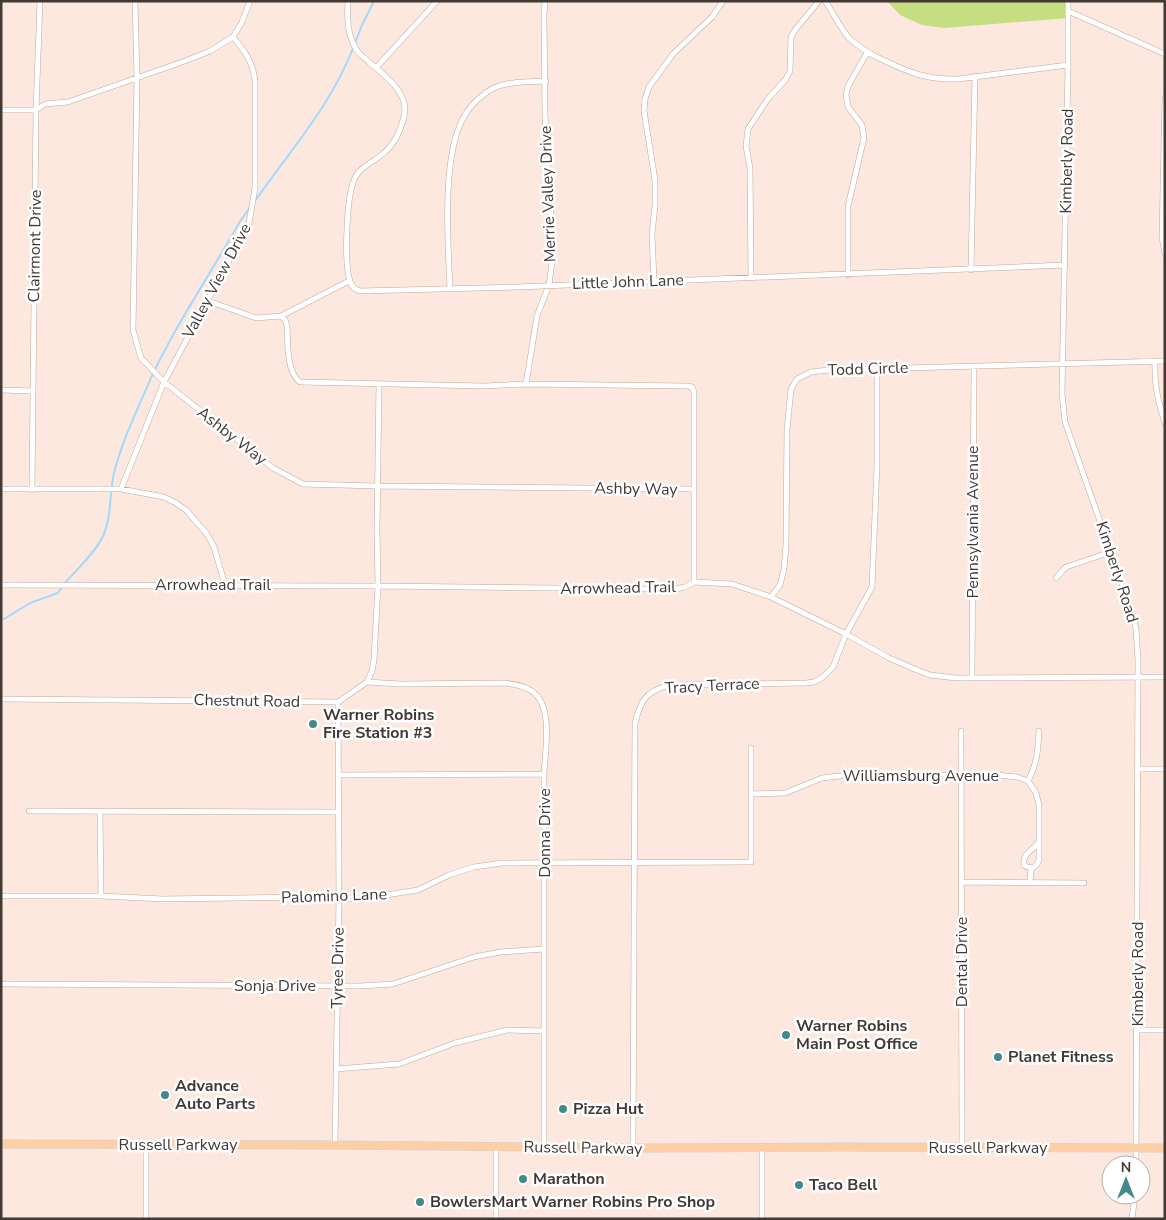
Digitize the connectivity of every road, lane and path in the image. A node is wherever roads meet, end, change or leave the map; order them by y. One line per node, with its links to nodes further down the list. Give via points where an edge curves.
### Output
1 (40, 1): 22 (street, Clairmont Drive)
2 (135, 1): 18 (street, Ashby Way)
3 (250, 1): 12 (street)
4 (348, 1): 16 (street, via 347,26 356,51)
5 (437, 1): 16 (street)
6 (545, 1): 19 (street, Merrie Valley Drive)
7 (723, 1): 29 (street, via 712,17 673,54 645,99 655,180)
8 (819, 1): 27 (street, via 791,38 790,71 786,79 766,100 748,129)
9 (825, 1): 13 (street, via 846,35)
10 (1068, 1): 11 (street, Kimberly Road)
11 (1068, 11): 14 (street); 15 (street, Kimberly Road)
12 (233, 37): 18 (street, via 194,58); 32 (street, Valley View Drive, via 249,57 253,68 255,188 249,223)
13 (866, 53): 17 (street, via 923,77 940,80); 26 (street, via 846,95 848,107 862,125 864,138 848,206)
14 (1165, 54)
15 (1068, 65): 17 (street); 24 (street, Kimberly Road)
16 (376, 68): 28 (street, via 400,93 406,105 396,138 384,153 355,176 348,204 347,268)
17 (975, 76): 25 (street)
18 (137, 78): 22 (street, via 68,102 45,104); 39 (street, Ashby Way, via 133,330 141,358)
19 (546, 81): 30 (street, Merrie Valley Drive, via 545,115 554,254); 31 (street, via 496,87 484,94 465,115 457,135 448,193)
20 (1165, 98): 23 (street, via 1162,237)
21 (1, 110): 22 (street)
22 (36, 110): 43 (street, Clairmont Drive)
23 (1165, 254)
24 (1065, 265): 25 (street, Little John Lane); 36 (street, Kimberly Road)
25 (971, 270): 26 (street, Little John Lane)
26 (848, 275): 27 (street, Little John Lane)
27 (751, 277): 29 (street, Little John Lane)
28 (350, 281): 31 (street, Little John Lane, via 353,288 360,291); 33 (street)
29 (654, 282): 30 (street, Little John Lane)
30 (549, 285): 31 (street, Little John Lane); 41 (street, Merrie Valley Drive, via 538,316)
31 (450, 288)
32 (208, 301): 33 (street, via 256,318); 39 (street, Valley View Drive)
33 (281, 316): 40 (street, Arrowhead Trail, via 287,326 291,371 300,382)
34 (1155, 361): 35 (street, Todd Circle); 36 (street, Todd Circle); 44 (street, via 1154,381)
35 (1165, 361)
36 (1064, 362): 37 (street, Todd Circle); 50 (street, Kimberly Road, via 1062,394 1066,422)
37 (974, 366): 38 (street, Todd Circle); 60 (street, Pennsylvania Avenue)
38 (877, 369): 56 (street, Todd Circle, via 811,372 798,379 791,389 784,569 780,585); 57 (street, Tracy Terrace, via 872,587)
39 (164, 382): 45 (street, Ashby Way, via 273,468 295,481 313,485); 47 (street, Valley View Drive)
40 (379, 384): 41 (street, Arrowhead Trail); 45 (street)
41 (526, 384): 48 (street, Arrowhead Trail, via 692,387)
42 (1, 390): 43 (street)
43 (33, 391): 49 (street, Clairmont Drive)
44 (1165, 424)
45 (377, 486): 48 (street, Ashby Way); 55 (street)
46 (1, 489): 49 (street)
47 (121, 489): 49 (street); 54 (street, via 164,497 186,510 214,547)
48 (694, 489): 52 (street, Arrowhead Trail)
49 (32, 490)
50 (1111, 552): 51 (street, via 1066,567); 58 (street, Kimberly Road, via 1136,629)
51 (1056, 578)
52 (694, 582): 55 (street, Arrowhead Trail, via 676,589 648,590); 56 (street, via 732,584)
53 (1, 585): 54 (street, Arrowhead Trail)
54 (225, 585): 55 (street, Arrowhead Trail)
55 (378, 586): 61 (street, via 374,660)
56 (771, 597): 57 (street)
57 (846, 634): 60 (street, via 889,658 930,675); 79 (street, Tracy Terrace, via 833,667 814,682 669,685 646,695 635,723)
58 (1138, 676): 59 (street); 60 (street); 67 (street, Kimberly Road)
59 (1165, 677)
60 (972, 678)
61 (367, 682): 63 (street); 69 (street, Donna Drive, via 505,683 531,689 547,716)
62 (1, 699): 63 (street, Chestnut Road)
63 (338, 702): 70 (street, Tyree Drive)
64 (961, 731): 71 (street, Dental Drive)
65 (1039, 731): 72 (street, via 1036,765)
66 (751, 748): 73 (street)
67 (1138, 769): 68 (street); 90 (street, Kimberly Road)
68 (1165, 769)
69 (544, 774): 70 (street); 78 (street, Donna Drive)
70 (339, 775): 76 (street, Tyree Drive)
71 (961, 776): 72 (street, Williamsburg Avenue, via 1005,775); 73 (street, Williamsburg Avenue, via 839,776 822,778 785,793); 81 (street, Dental Drive)
72 (1028, 781): 77 (street, via 1039,805)
73 (751, 794): 79 (street, Palomino Lane, via 751,862)
74 (29, 811): 75 (street)
75 (100, 812): 76 (street); 85 (street)
76 (337, 812): 86 (street, Tyree Drive)
77 (1038, 843): 80 (street, via 1038,865); 80 (street, via 1023,860 1024,865)
78 (545, 862): 79 (street, Palomino Lane); 86 (street, Palomino Lane, via 474,867 418,890 388,896); 87 (street, Donna Drive)
79 (633, 863): 100 (street, Tracy Terrace)
80 (1031, 868): 82 (street)
81 (962, 882): 82 (street); 101 (street, Dental Drive)
82 (1030, 882): 83 (street)
83 (1084, 883)
84 (1, 896): 85 (street, Palomino Lane)
85 (101, 896): 86 (street, Palomino Lane)
86 (339, 899): 89 (street, Tyree Drive)
87 (544, 949): 89 (street, Sonja Drive, via 474,957 393,984); 92 (street, Donna Drive)
88 (1, 984): 89 (street, Sonja Drive)
89 (337, 987): 93 (street, Tyree Drive)
90 (1138, 1030): 91 (street); 102 (street, Kimberly Road)
91 (1165, 1030)
92 (544, 1031): 93 (street, via 507,1030 462,1041 399,1064); 98 (street, Donna Drive)
93 (336, 1069): 96 (street, Tyree Drive)
94 (1, 1144): 95 (main road, Russell Parkway)
95 (146, 1145): 96 (main road, Russell Parkway); 106 (street)
96 (335, 1145): 97 (main road, Russell Parkway)
97 (496, 1147): 98 (main road, Russell Parkway); 107 (street)
98 (544, 1147): 100 (main road, Russell Parkway)
99 (762, 1147): 100 (main road, Russell Parkway); 101 (main road, Russell Parkway); 108 (street)
100 (633, 1148)
101 (962, 1148): 102 (main road, Russell Parkway)
102 (1136, 1148): 103 (main road, Russell Parkway); 104 (street, Kimberly Road)
103 (1165, 1148)
104 (1136, 1155)
105 (1134, 1205): 109 (street)
106 (146, 1219)
107 (496, 1219)
108 (762, 1219)
109 (1132, 1219)

